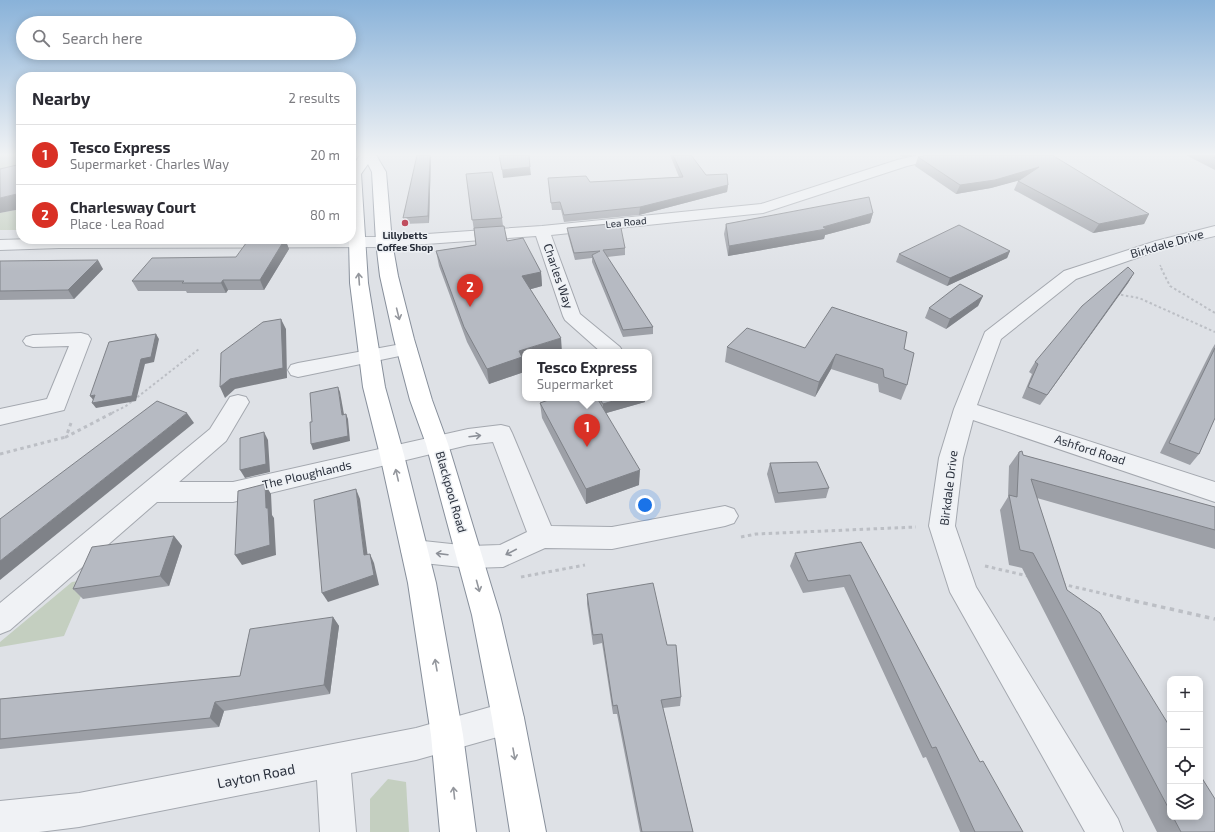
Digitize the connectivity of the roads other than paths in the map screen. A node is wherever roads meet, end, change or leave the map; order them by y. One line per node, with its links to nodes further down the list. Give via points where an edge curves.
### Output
1 (381, 194): 7 (highway, Blackpool Road)
2 (807, 194): 4 (street, Lea Road, via 763,208)
3 (356, 219): 6 (highway, Blackpool Road)
4 (542, 231): 7 (street, Lea Road); 12 (street, Charles Way, via 572,316)
5 (1215, 231): 16 (street, Birkdale Drive, via 1151,248 1070,275 992,336)
6 (357, 242): 7 (street, Lea Road); 13 (highway, Blackpool Road, one-way to 6, via 359,283)
7 (384, 242): 11 (highway, Blackpool Road, one-way to 11, via 389,276)
8 (30, 244): 9 (street, Lea Road)
9 (0, 245)
10 (33, 341): 17 (street, via 80,339 56,405)
11 (407, 349): 13 (street); 18 (highway, Blackpool Road, via 421,400)
12 (609, 349)
13 (370, 357): 14 (street); 19 (highway, Blackpool Road, via 374,387)
14 (298, 370)
15 (238, 402): 20 (street, via 218,435)
16 (965, 409): 21 (street, Ashford Road); 34 (street, Birkdale Drive, via 950,458 942,526 964,592)
17 (0, 417)
18 (437, 444): 19 (street, The Ploughlands); 23 (street, The Ploughlands, one-way to 23, via 501,433); 25 (highway, Blackpool Road)
19 (392, 455): 20 (street, The Ploughlands, via 233,492); 24 (highway, Blackpool Road, one-way to 19)
20 (151, 492): 26 (street)
21 (1215, 492)
22 (729, 527): 23 (street, via 612,538)
23 (542, 536): 25 (street, one-way to 25, via 503,556)
24 (414, 551): 25 (street, one-way to 24); 28 (highway, Blackpool Road, one-way to 24, via 422,583)
25 (470, 557): 27 (highway, Blackpool Road, one-way to 27, via 486,615)
26 (0, 621)
27 (508, 718): 28 (street, Layton Road); 33 (highway, Blackpool Road, one-way to 33)
28 (447, 735): 29 (street, Layton Road, via 416,744); 32 (highway, Blackpool Road, one-way to 28)
29 (333, 760): 30 (street, Layton Road, via 79,810); 31 (street)
30 (0, 819)
31 (338, 832)
32 (458, 832)
33 (528, 832)
34 (1105, 832)

